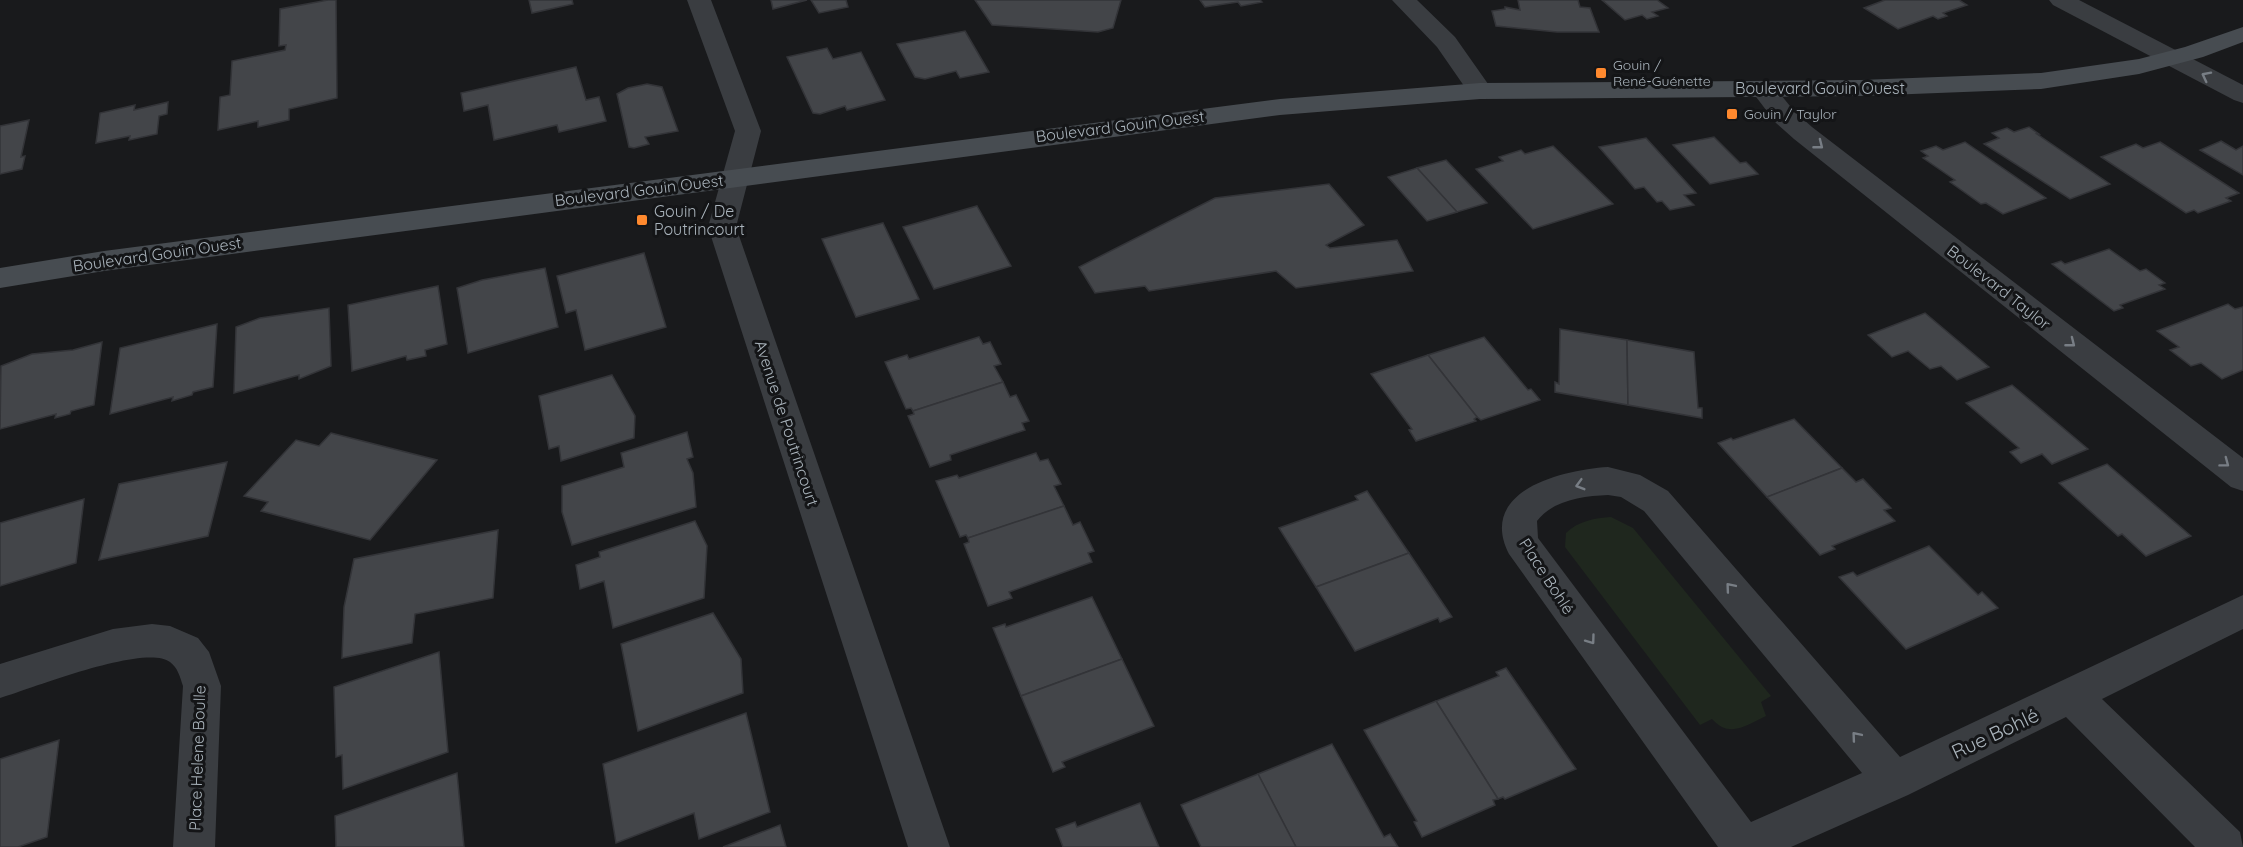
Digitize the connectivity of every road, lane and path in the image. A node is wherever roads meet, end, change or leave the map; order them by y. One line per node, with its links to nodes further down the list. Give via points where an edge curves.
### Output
1 (699, 0): 9 (street, Avenue de Poutrincourt, via 748,131)
2 (1404, 0): 7 (street, via 1446,42)
3 (2061, 0): 5 (street)
4 (2243, 34): 5 (street, Boulevard Gouin Ouest)
5 (2170, 58): 6 (street, Boulevard Gouin Ouest, via 2116,71 2040,81); 8 (street, one-way to 5)
6 (1763, 89): 7 (street, Boulevard Gouin Ouest); 11 (street, Boulevard Taylor, one-way to 11, via 1803,133)
7 (1480, 91): 9 (street, Boulevard Gouin Ouest, via 1216,114)
8 (2243, 95)
9 (734, 177): 10 (street, Boulevard Gouin Ouest, via 104,261); 17 (street, Avenue de Poutrincourt, via 722,227)
10 (0, 279)
11 (2243, 477)
12 (2243, 611): 14 (street, Rue Bohlé)
13 (0, 681): 16 (street, Place Helene Boulle, via 129,642 163,641 188,652 196,661 202,686)
14 (2072, 697): 15 (street, Rue Bohlé); 19 (street)
15 (1894, 781): 18 (street, Rue Bohlé); 18 (street, Place Bohlé, one-way to 18, via 1656,501 1632,487 1605,481 1581,484 1533,502 1521,516 1522,544)
16 (194, 847)
17 (929, 847)
18 (1743, 847)
19 (2225, 847)

